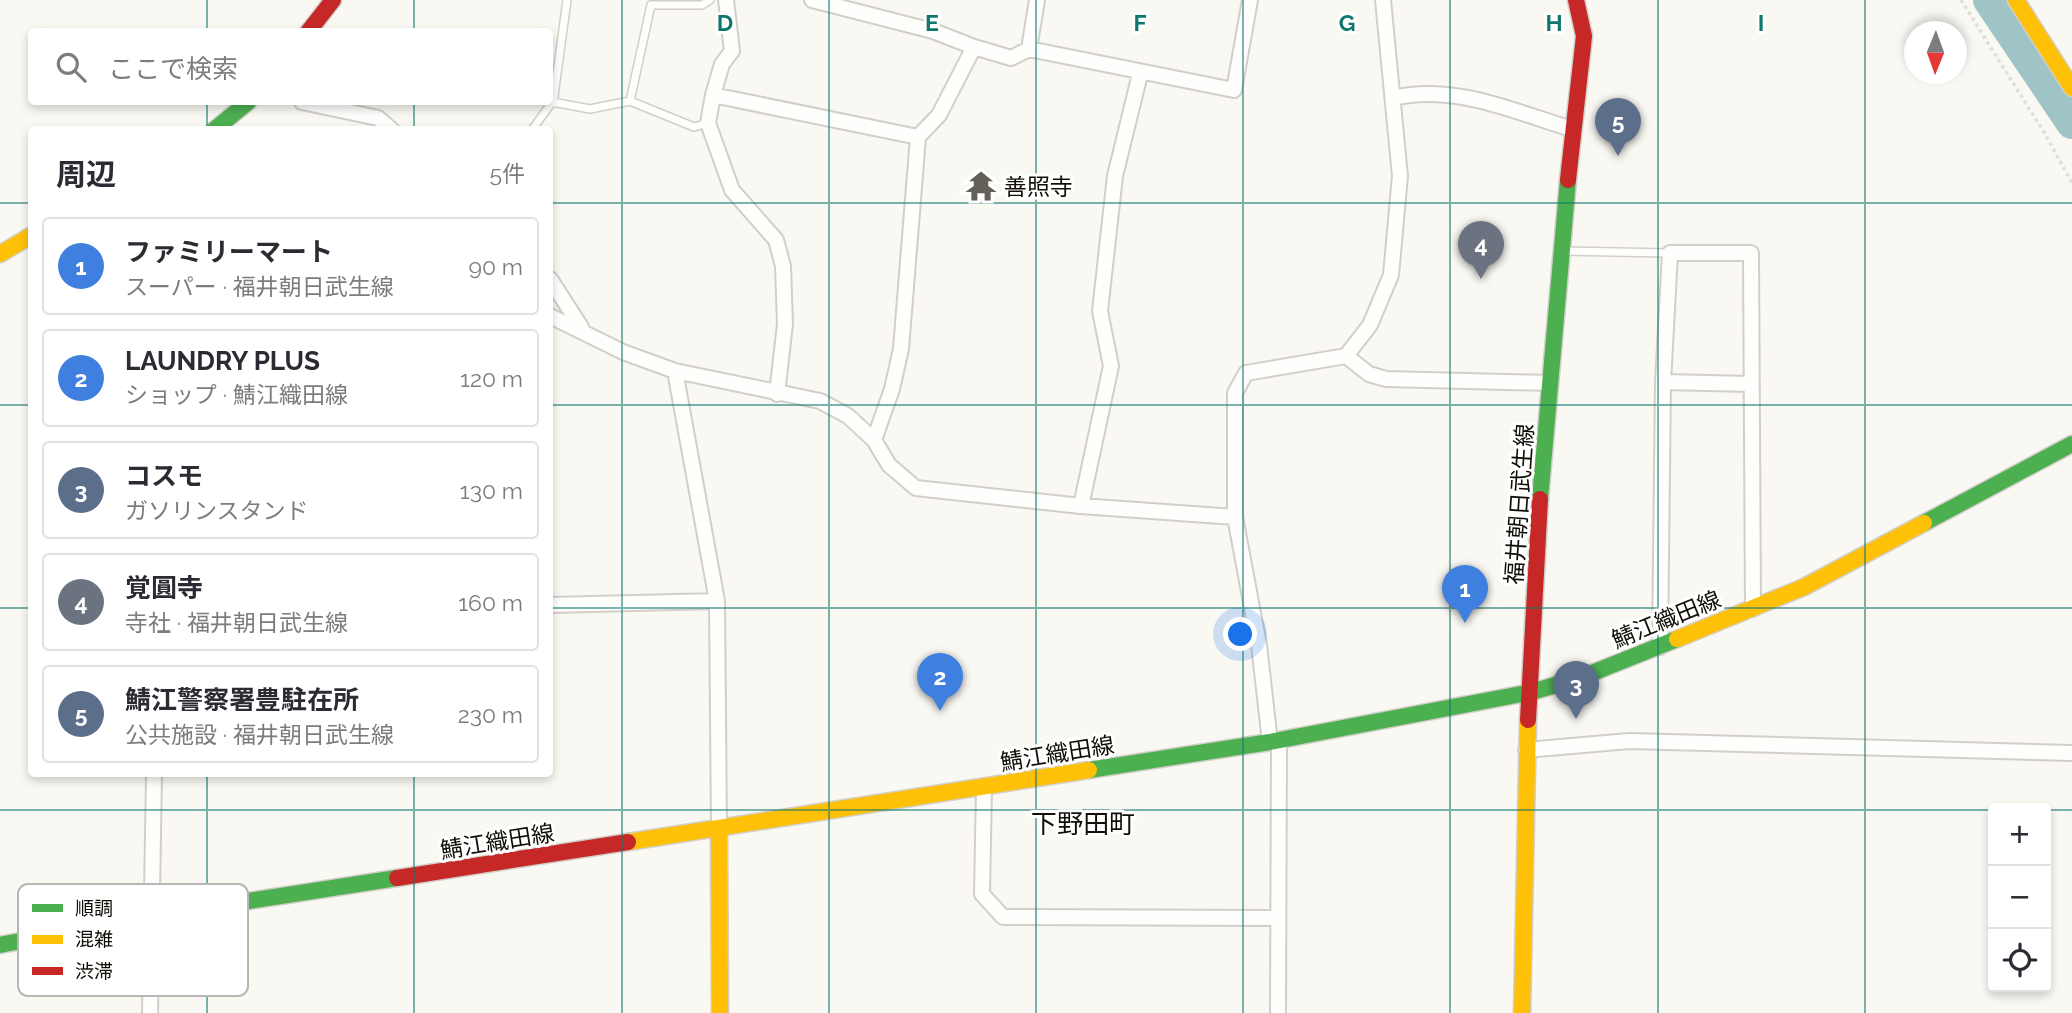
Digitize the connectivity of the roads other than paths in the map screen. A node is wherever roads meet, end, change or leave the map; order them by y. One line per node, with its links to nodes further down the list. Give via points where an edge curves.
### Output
1 (333, 0): 11 (main road)
2 (567, 0): 19 (lane)
3 (710, 0): 18 (lane, via 702,5 651,5)
4 (726, 0): 16 (street, via 732,51 722,64)
5 (812, 0): 12 (street, via 933,31)
6 (1037, 0): 13 (street)
7 (1250, 0): 14 (street, via 1234,90)
8 (1383, 0): 17 (street)
9 (1576, 0): 27 (main road, 福井朝日武生線, via 1584,36)
10 (2016, 0): 15 (main road)
11 (311, 28)
12 (974, 47): 13 (street, via 1011,58); 28 (street, via 939,115)
13 (1029, 49): 14 (street)
14 (1140, 74): 44 (street, via 1115,176 1100,311 1111,366)
15 (2072, 88)
16 (713, 95): 23 (street); 28 (street)
17 (1393, 98): 27 (street, via 1418,92 1451,93); 36 (street, via 1400,176 1391,275 1370,325)
18 (630, 100): 19 (lane, via 590,109); 23 (lane, via 694,127)
19 (553, 103)
20 (244, 105): 24 (main road)
21 (316, 105): 25 (street, via 378,118)
22 (551, 105): 26 (lane)
23 (708, 123): 41 (street, via 732,190 776,240 783,266 785,324)
24 (219, 126)
25 (387, 126)
26 (534, 126)
27 (1573, 129): 30 (main road, 福井朝日武生線)
28 (918, 137): 42 (street, via 901,349)
29 (28, 237): 32 (main road)
30 (1562, 251): 31 (lane); 39 (main road, 福井朝日武生線)
31 (1670, 253): 38 (street); 40 (street, via 1751,253)
32 (0, 254)
33 (553, 284): 35 (street)
34 (553, 317): 35 (street)
35 (584, 331): 37 (street, via 623,352)
36 (1346, 356): 39 (street, via 1369,374 1386,379); 45 (street, via 1246,373 1235,393)
37 (675, 371): 41 (street); 46 (street)
38 (1663, 382): 40 (street); 49 (street)
39 (1550, 383): 50 (main road, 福井朝日武生線, via 1538,519)
40 (1751, 384): 48 (street)
41 (777, 394): 42 (street, via 820,401 848,416)
42 (874, 440): 44 (street, via 889,465 916,488)
43 (2072, 444): 48 (main road, 鯖江織田線, via 1804,587)
44 (1081, 506): 45 (street)
45 (1235, 517): 51 (street, via 1259,645)
46 (716, 601): 47 (street); 56 (street)
47 (553, 605)
48 (1752, 608): 49 (main road, 鯖江織田線)
49 (1660, 647): 50 (main road, 鯖江織田線)
50 (1532, 692): 51 (main road, 鯖江織田線); 52 (main road, 福井朝日武生線)
51 (1270, 742): 55 (main road, 鯖江織田線); 59 (street, via 1279,744)
52 (1527, 750): 53 (street, via 1629,741); 64 (main road, 福井朝日武生線)
53 (2072, 753)
54 (154, 777): 57 (street)
55 (984, 788): 56 (main road, 鯖江織田線); 59 (street, via 982,894 1003,917)
56 (719, 830): 58 (main road, 鯖江織田線); 62 (main road)
57 (152, 884)
58 (248, 901)
59 (1278, 918): 63 (street)
60 (18, 941): 61 (main road, 鯖江織田線)
61 (0, 944)
62 (720, 1013)
63 (1278, 1013)
64 (1522, 1013)

